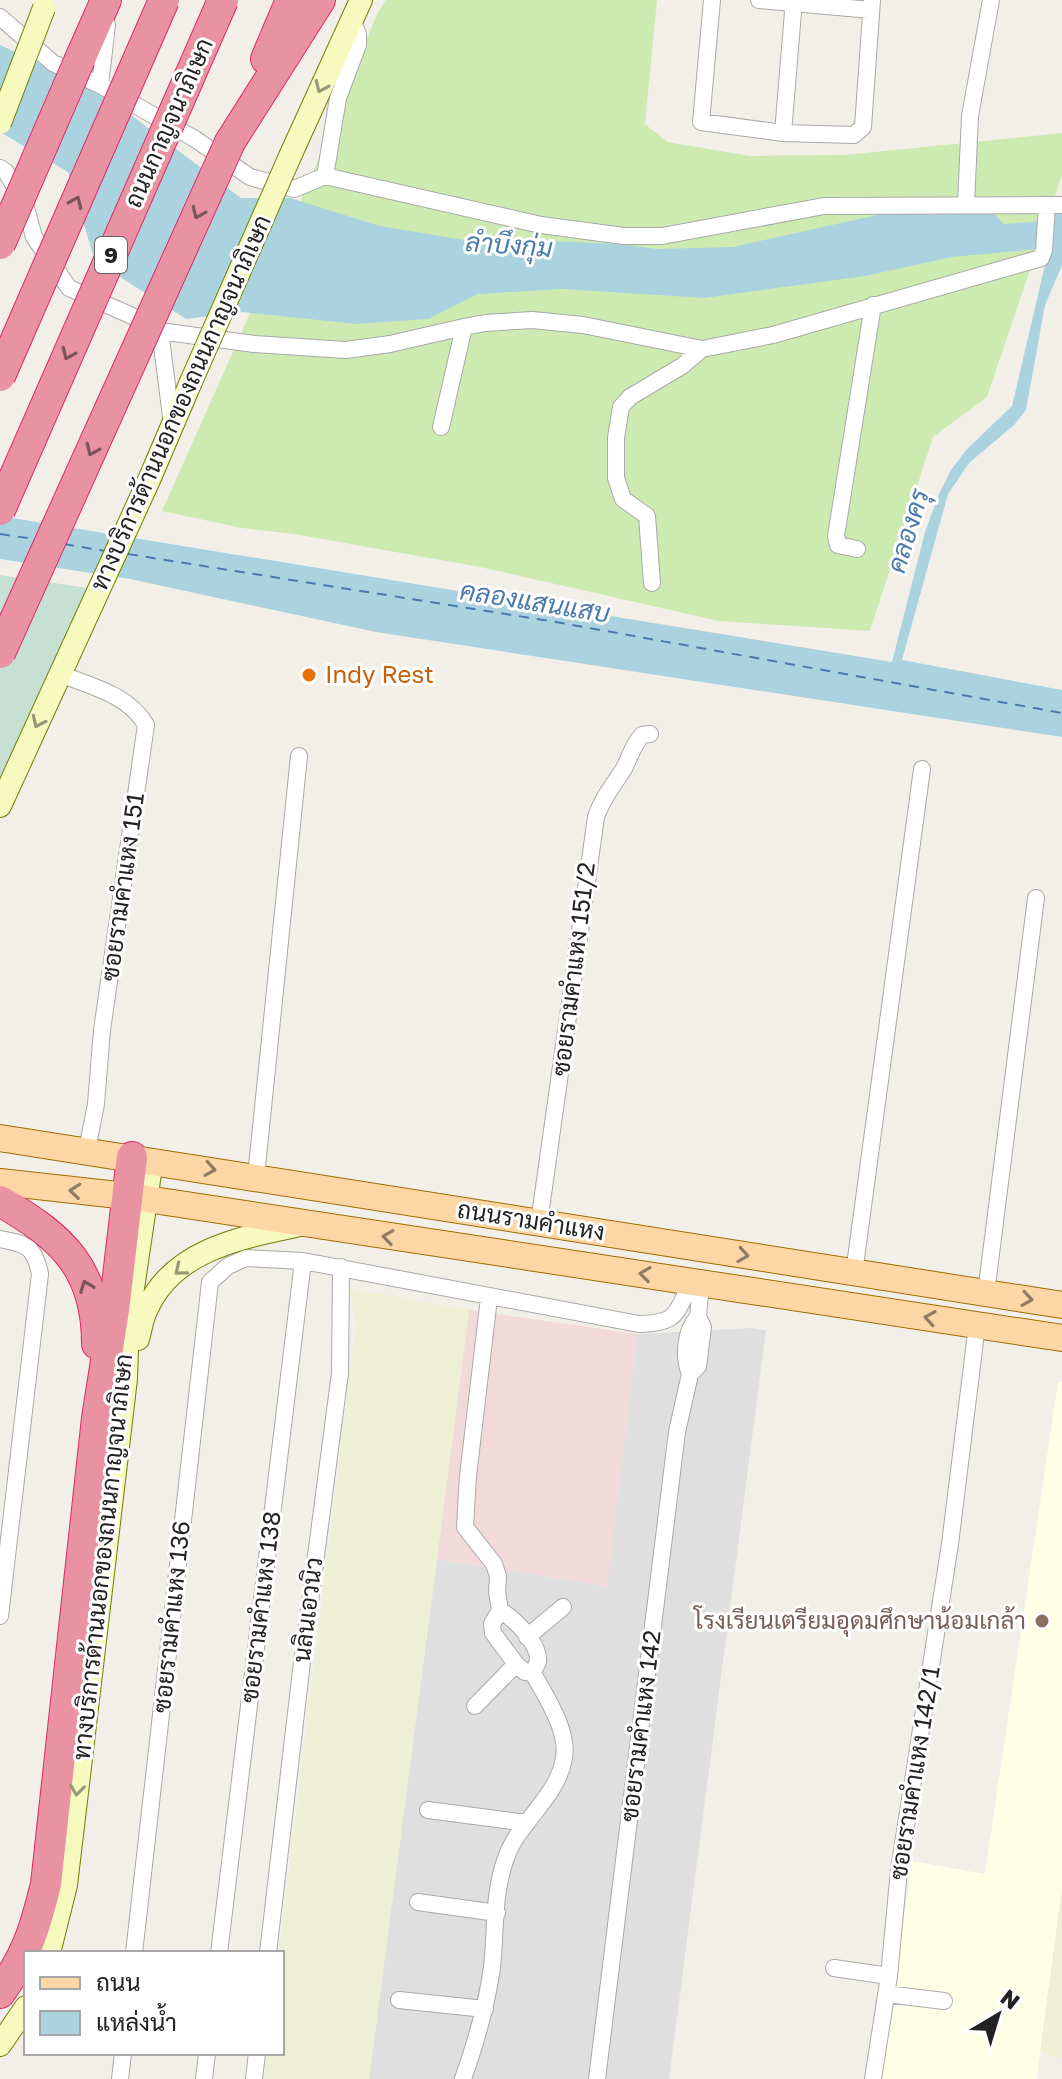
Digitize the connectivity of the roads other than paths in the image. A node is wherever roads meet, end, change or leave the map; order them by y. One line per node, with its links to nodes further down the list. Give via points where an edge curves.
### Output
1 (99, 0): 16 (highway)
2 (106, 0): 16 (highway)
3 (114, 0): 17 (street, via 104,34)
4 (164, 0): 30 (highway, 9, one-way to 4, bridge)
5 (223, 0): 33 (highway, ถนนกาญจนาภิเษก / 9, one-way to 33, bridge)
6 (291, 0): 20 (highway)
7 (320, 0): 20 (highway)
8 (712, 0): 19 (street, via 701,120)
9 (759, 0): 11 (street)
10 (991, 0): 23 (street, via 970,116)
11 (794, 1): 13 (street); 19 (street)
12 (45, 4): 18 (main road, bridge)
13 (872, 5): 19 (street, via 863,127 854,135)
14 (356, 10): 22 (street, via 358,45 338,98); 31 (main road, ทางบริการด้านนอกของถนนกาญจนาภิเษก, one-way to 31, bridge)
15 (0, 17): 17 (street, via 53,63)
16 (80, 59): 25 (highway, bridge)
17 (100, 85): 22 (street, via 250,177 294,189)
18 (0, 123)
19 (783, 133)
20 (230, 142): 36 (highway, one-way to 36, bridge)
21 (2, 173): 28 (street, via 25,204 34,237 69,288)
22 (325, 176): 23 (street, via 541,225 624,236 662,236 824,206)
23 (966, 204): 24 (street)
24 (1052, 207): 26 (street, via 1041,258)
25 (0, 244)
26 (873, 305): 29 (street, via 773,335); 34 (street, via 836,536 838,545)
27 (464, 327): 28 (street, via 346,350); 29 (street, via 532,320); 32 (street)
28 (160, 331): 31 (street)
29 (702, 349): 35 (street, via 630,397 619,415 616,478 623,499 647,514)
30 (0, 376)
31 (172, 426): 37 (main road, ทางบริการด้านนอกของถนนกาญจนาภิเษก)
32 (441, 427)
33 (0, 510)
34 (857, 549)
35 (652, 583)
36 (0, 653)
37 (60, 674): 41 (main road, ทางบริการด้านนอกของถนนกาญจนาภิเษก, one-way to 41); 44 (street, ซอยรามคำแหง 151, via 128,704 146,725)
38 (650, 734): 50 (street, ซอยรามคำแหง 151/2, via 633,746 596,817)
39 (299, 756): 46 (street)
40 (922, 769): 55 (street)
41 (0, 806)
42 (1036, 898): 57 (street)
43 (8, 1136): 44 (main road, ถนนรามคำแหง)
44 (87, 1150): 45 (main road, ถนนรามคำแหง)
45 (142, 1159): 46 (main road, ถนนรามคำแหง, one-way to 46); 48 (highway)
46 (256, 1176): 50 (main road, ถนนรามคำแหง)
47 (0, 1182): 48 (main road, ถนนรามคำแหง, one-way to 47)
48 (137, 1198): 51 (main road, ถนนรามคำแหง); 62 (main road, ทางบริการด้านนอกของถนนกาญจนาภิเษก); 63 (highway)
49 (0, 1201): 63 (highway, one-way to 49, via 97,1338 88,1286 63,1245)
50 (539, 1223): 55 (main road, ถนนรามคำแหง, one-way to 55)
51 (304, 1225): 56 (main road, ถนนรามคำแหง, one-way to 51); 62 (main road, one-way to 62, via 226,1242 171,1275 147,1309)
52 (0, 1239): 66 (street, via 23,1243 36,1255 40,1274)
53 (303, 1261): 54 (street); 77 (street, ซอยรามคำแหง 136, via 246,1258 210,1282); 78 (street, ซอยรามคำแหง 138)
54 (341, 1267): 58 (street); 79 (street, นลินเอวนิว, via 340,1373)
55 (854, 1273): 57 (main road, ถนนรามคำแหง)
56 (696, 1282): 58 (street, via 673,1318 664,1323 639,1324); 60 (main road, ถนนรามคำแหง, one-way to 56); 97 (street, ซอยรามคำแหง 142, via 698,1317 690,1325 685,1362 690,1374 672,1467)
57 (986, 1293): 59 (main road, ถนนรามคำแหง, one-way to 59)
58 (489, 1298): 65 (street, via 465,1527 494,1564)
59 (1062, 1305)
60 (977, 1325): 61 (main road, ถนนรามคำแหง); 82 (street, ซอยรามคำแหง 142/1, via 950,1544 899,1870)
61 (1062, 1338)
62 (126, 1379): 76 (main road, ทางบริการด้านนอกของถนนกาญจนาภิเษก, one-way to 76, via 66,1885)
63 (97, 1418): 75 (highway, via 46,1884)
64 (563, 1607): 67 (street)
65 (500, 1610): 67 (street); 68 (street, via 493,1633)
66 (0, 1616)
67 (527, 1637): 69 (street, via 538,1660)
68 (516, 1664): 69 (street); 70 (street)
69 (533, 1673): 72 (street, via 562,1734 565,1756)
70 (475, 1706)
71 (428, 1810): 72 (street)
72 (527, 1823): 74 (street, via 506,1856)
73 (418, 1902): 74 (street)
74 (497, 1913): 87 (street)
75 (26, 1951)
76 (50, 1951)
77 (134, 1951)
78 (219, 1951)
79 (268, 1951)
80 (24, 1957): 83 (highway)
81 (834, 1968): 82 (street)
82 (889, 1976): 84 (street, ซอยรามคำแหง 142/1)
83 (0, 1993)
84 (886, 1994): 86 (street); 98 (street, ซอยรามคำแหง 142/1)
85 (399, 2000): 87 (street)
86 (944, 2001)
87 (485, 2009): 96 (street)
88 (24, 2010): 89 (main road)
89 (0, 2045)
90 (123, 2055): 93 (street)
91 (207, 2055): 94 (street)
92 (257, 2055): 95 (street)
93 (120, 2079)
94 (204, 2079)
95 (254, 2079)
96 (463, 2079)
97 (597, 2079)
98 (873, 2079)

